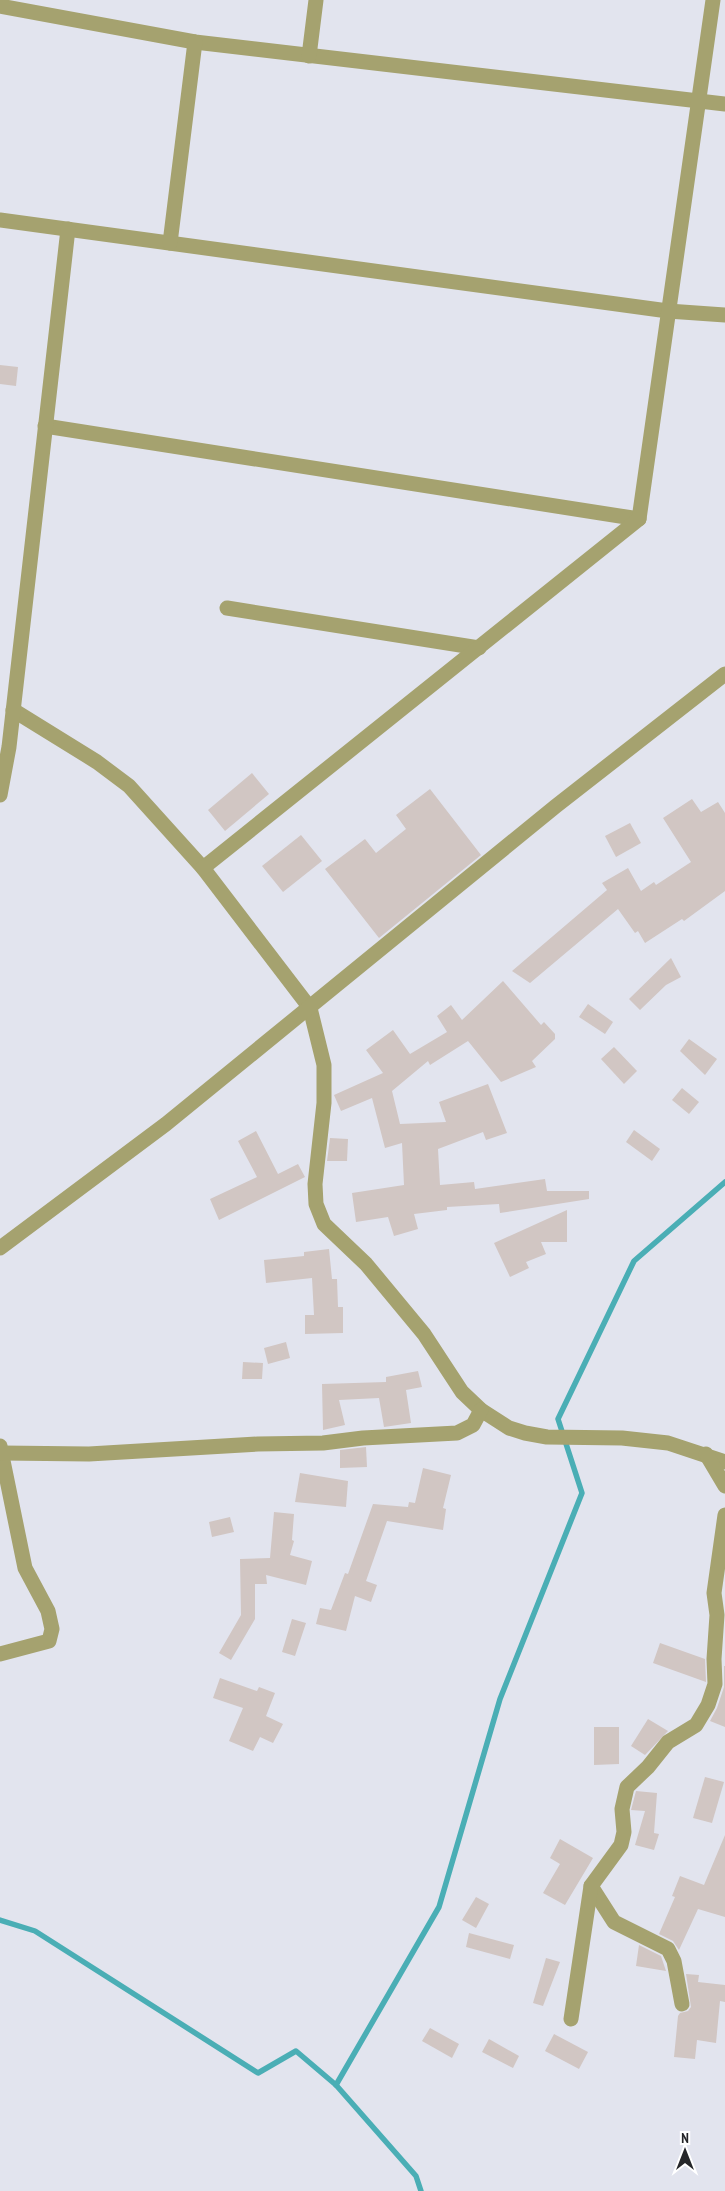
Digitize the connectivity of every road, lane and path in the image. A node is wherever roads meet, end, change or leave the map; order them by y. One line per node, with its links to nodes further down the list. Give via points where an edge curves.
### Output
1 (316, 0): 5 (street)
2 (713, 0): 6 (street)
3 (0, 6): 4 (street)
4 (195, 42): 5 (street); 10 (street)
5 (309, 56): 6 (street)
6 (698, 101): 7 (street); 11 (street)
7 (725, 104)
8 (0, 220): 9 (street)
9 (68, 229): 10 (street); 13 (street)
10 (170, 243): 11 (street)
11 (668, 311): 12 (street); 14 (street)
12 (725, 315)
13 (45, 426): 14 (street); 18 (street)
14 (639, 520): 16 (street)
15 (227, 608): 16 (street)
16 (479, 648): 21 (street)
17 (725, 674): 22 (street, via 556,806)
18 (13, 710): 19 (street); 21 (street, via 98,762 129,786)
19 (4, 746): 20 (street)
20 (0, 795)
21 (203, 868): 22 (street)
22 (310, 1008): 23 (street, via 166,1124); 24 (street, via 324,1065 324,1104 315,1184 316,1204 324,1224 366,1264 424,1334 462,1392)
23 (0, 1248)
24 (481, 1410): 25 (street, via 473,1425 457,1433 89,1454); 26 (street, via 509,1428 525,1433 547,1437 659,1442)
25 (1, 1450): 30 (street, via 25,1568 48,1611 52,1628 49,1641)
26 (706, 1454): 27 (street); 28 (street)
27 (725, 1462)
28 (725, 1486)
29 (725, 1515): 31 (street, via 714,1593 717,1615 715,1684 708,1705 696,1725 668,1742 627,1787 622,1808 624,1832 621,1845)
30 (0, 1654)
31 (591, 1886): 32 (street, via 614,1922 668,1948 674,1961); 33 (street)
32 (682, 2004)
33 (571, 2019)

